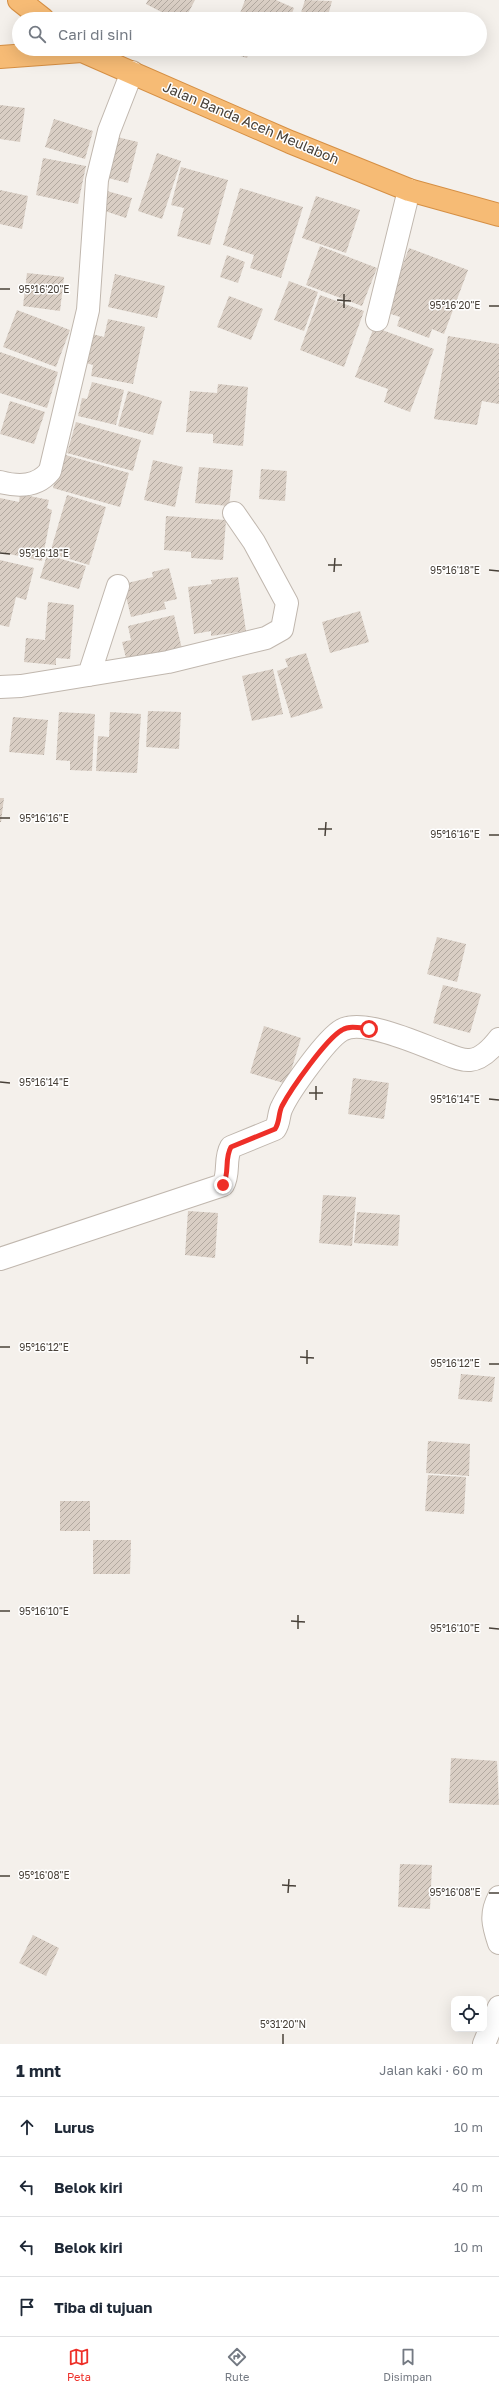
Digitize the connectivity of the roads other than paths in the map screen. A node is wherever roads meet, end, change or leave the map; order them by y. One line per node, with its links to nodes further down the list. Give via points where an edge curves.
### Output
1 (19, 0): 2 (highway)
2 (34, 12)
3 (12, 56): 5 (highway, Jalan Banda Aceh Meulaboh)
4 (95, 56): 6 (highway, Jalan Banda Aceh Meulaboh)
5 (0, 57)
6 (132, 72): 7 (highway, Jalan Banda Aceh Meulaboh, via 290,142); 10 (street, via 109,131 97,180 88,310 50,472 43,481 32,485 10,485)
7 (409, 190): 8 (highway, Jalan Banda Aceh Meulaboh); 9 (street)
8 (499, 214)
9 (377, 320)
10 (0, 482)
11 (234, 513): 13 (street, via 254,542 287,603 282,629 266,638 168,662)
12 (118, 586): 13 (street)
13 (89, 675): 14 (street)
14 (0, 687)
15 (499, 1039): 16 (street, via 487,1052 470,1060 453,1057 376,1030 353,1027 343,1029 334,1035 314,1060 282,1106 275,1129 231,1147 228,1152 228,1174 223,1185)
16 (0, 1259)
17 (499, 1897): 18 (street, via 493,1908 492,1921)
18 (499, 1943)
19 (499, 2007): 20 (street)
20 (484, 2044)

